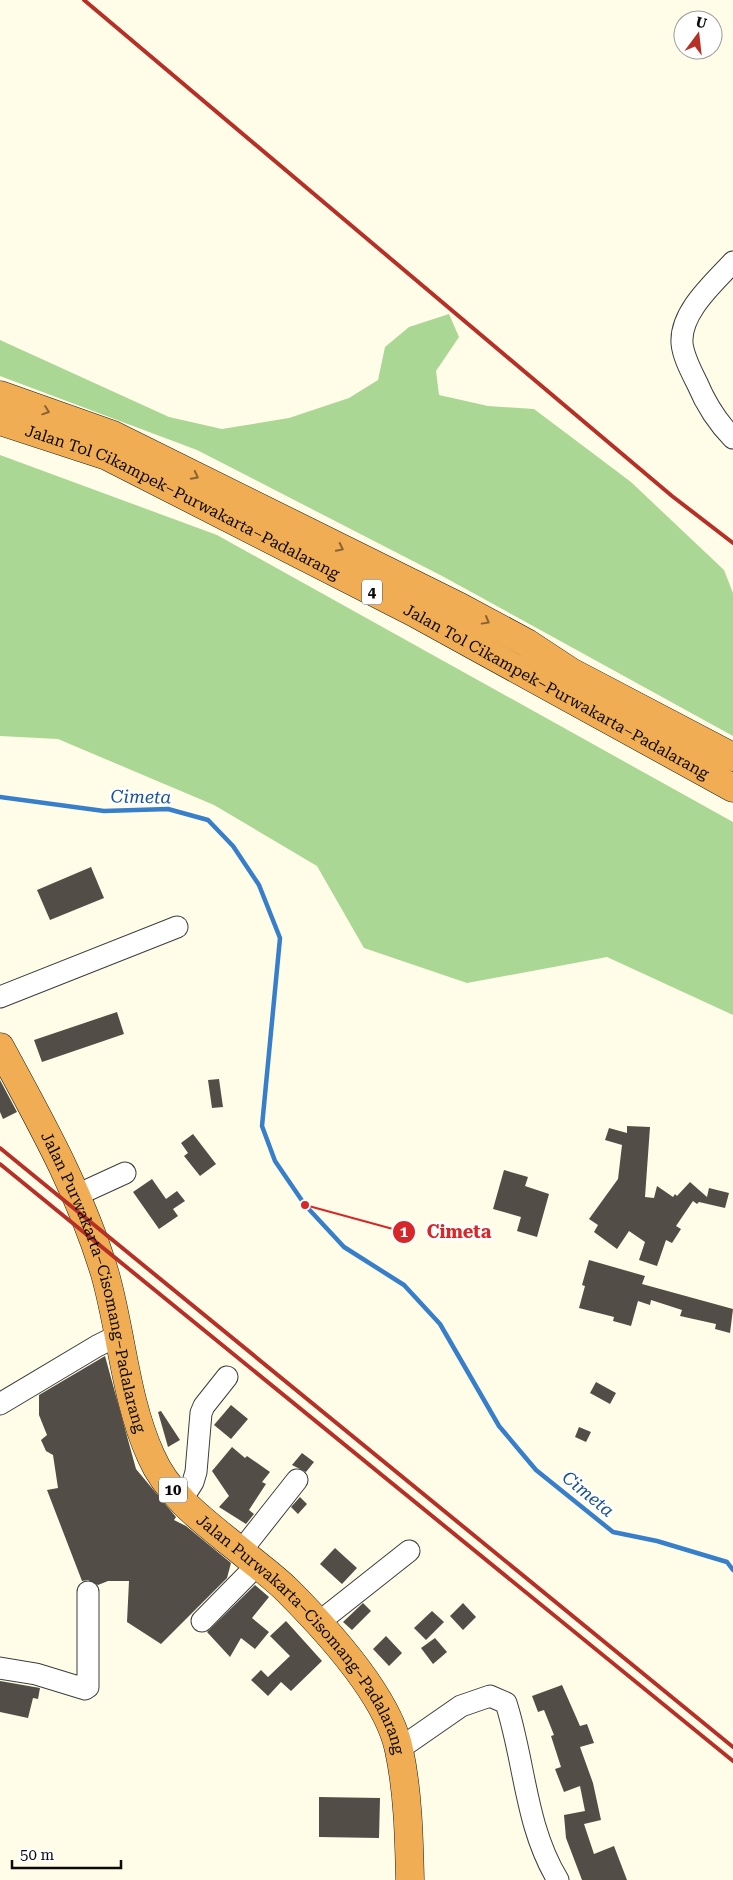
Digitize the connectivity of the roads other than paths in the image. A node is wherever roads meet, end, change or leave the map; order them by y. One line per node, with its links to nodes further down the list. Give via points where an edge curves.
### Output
1 (733, 262): 4 (street, via 692,311 682,342 702,394)
2 (0, 395): 5 (highway, Jalan Tol Cikampek–Purwakarta–Padalarang / 4, one-way to 5, via 113,434 460,607 571,672)
3 (0, 421): 6 (highway, Jalan Tol Cikampek–Purwakarta–Padalarang / 4, via 107,456 413,612)
4 (733, 438)
5 (733, 757)
6 (733, 788)
7 (177, 927): 8 (street)
8 (0, 997)
9 (0, 1047): 11 (highway, Jalan Purwakarta–Cisomang–Padalarang / 10)
10 (125, 1173): 11 (street)
11 (77, 1195): 12 (highway, Jalan Purwakarta–Cisomang–Padalarang / 10, via 105,1276)
12 (119, 1335): 14 (street); 16 (highway, Jalan Purwakarta–Cisomang–Padalarang / 10, via 138,1422 148,1449)
13 (227, 1376): 16 (street, via 201,1413 196,1472)
14 (0, 1404)
15 (297, 1480): 18 (street)
16 (181, 1501): 18 (highway, Jalan Purwakarta–Cisomang–Padalarang / 10)
17 (409, 1551): 21 (street)
18 (249, 1558): 20 (street); 21 (highway, Jalan Purwakarta–Cisomang–Padalarang / 10, via 286,1589)
19 (88, 1592): 22 (street, via 88,1687 85,1689 36,1674)
20 (202, 1621)
21 (318, 1623): 23 (highway, Jalan Purwakarta–Cisomang–Padalarang / 10, via 386,1713)
22 (0, 1668)
23 (399, 1749): 24 (highway, Jalan Purwakarta–Cisomang–Padalarang / 10, via 408,1823); 25 (street, via 461,1706 490,1696 506,1703 531,1819 546,1860)
24 (410, 1880)
25 (558, 1880)

